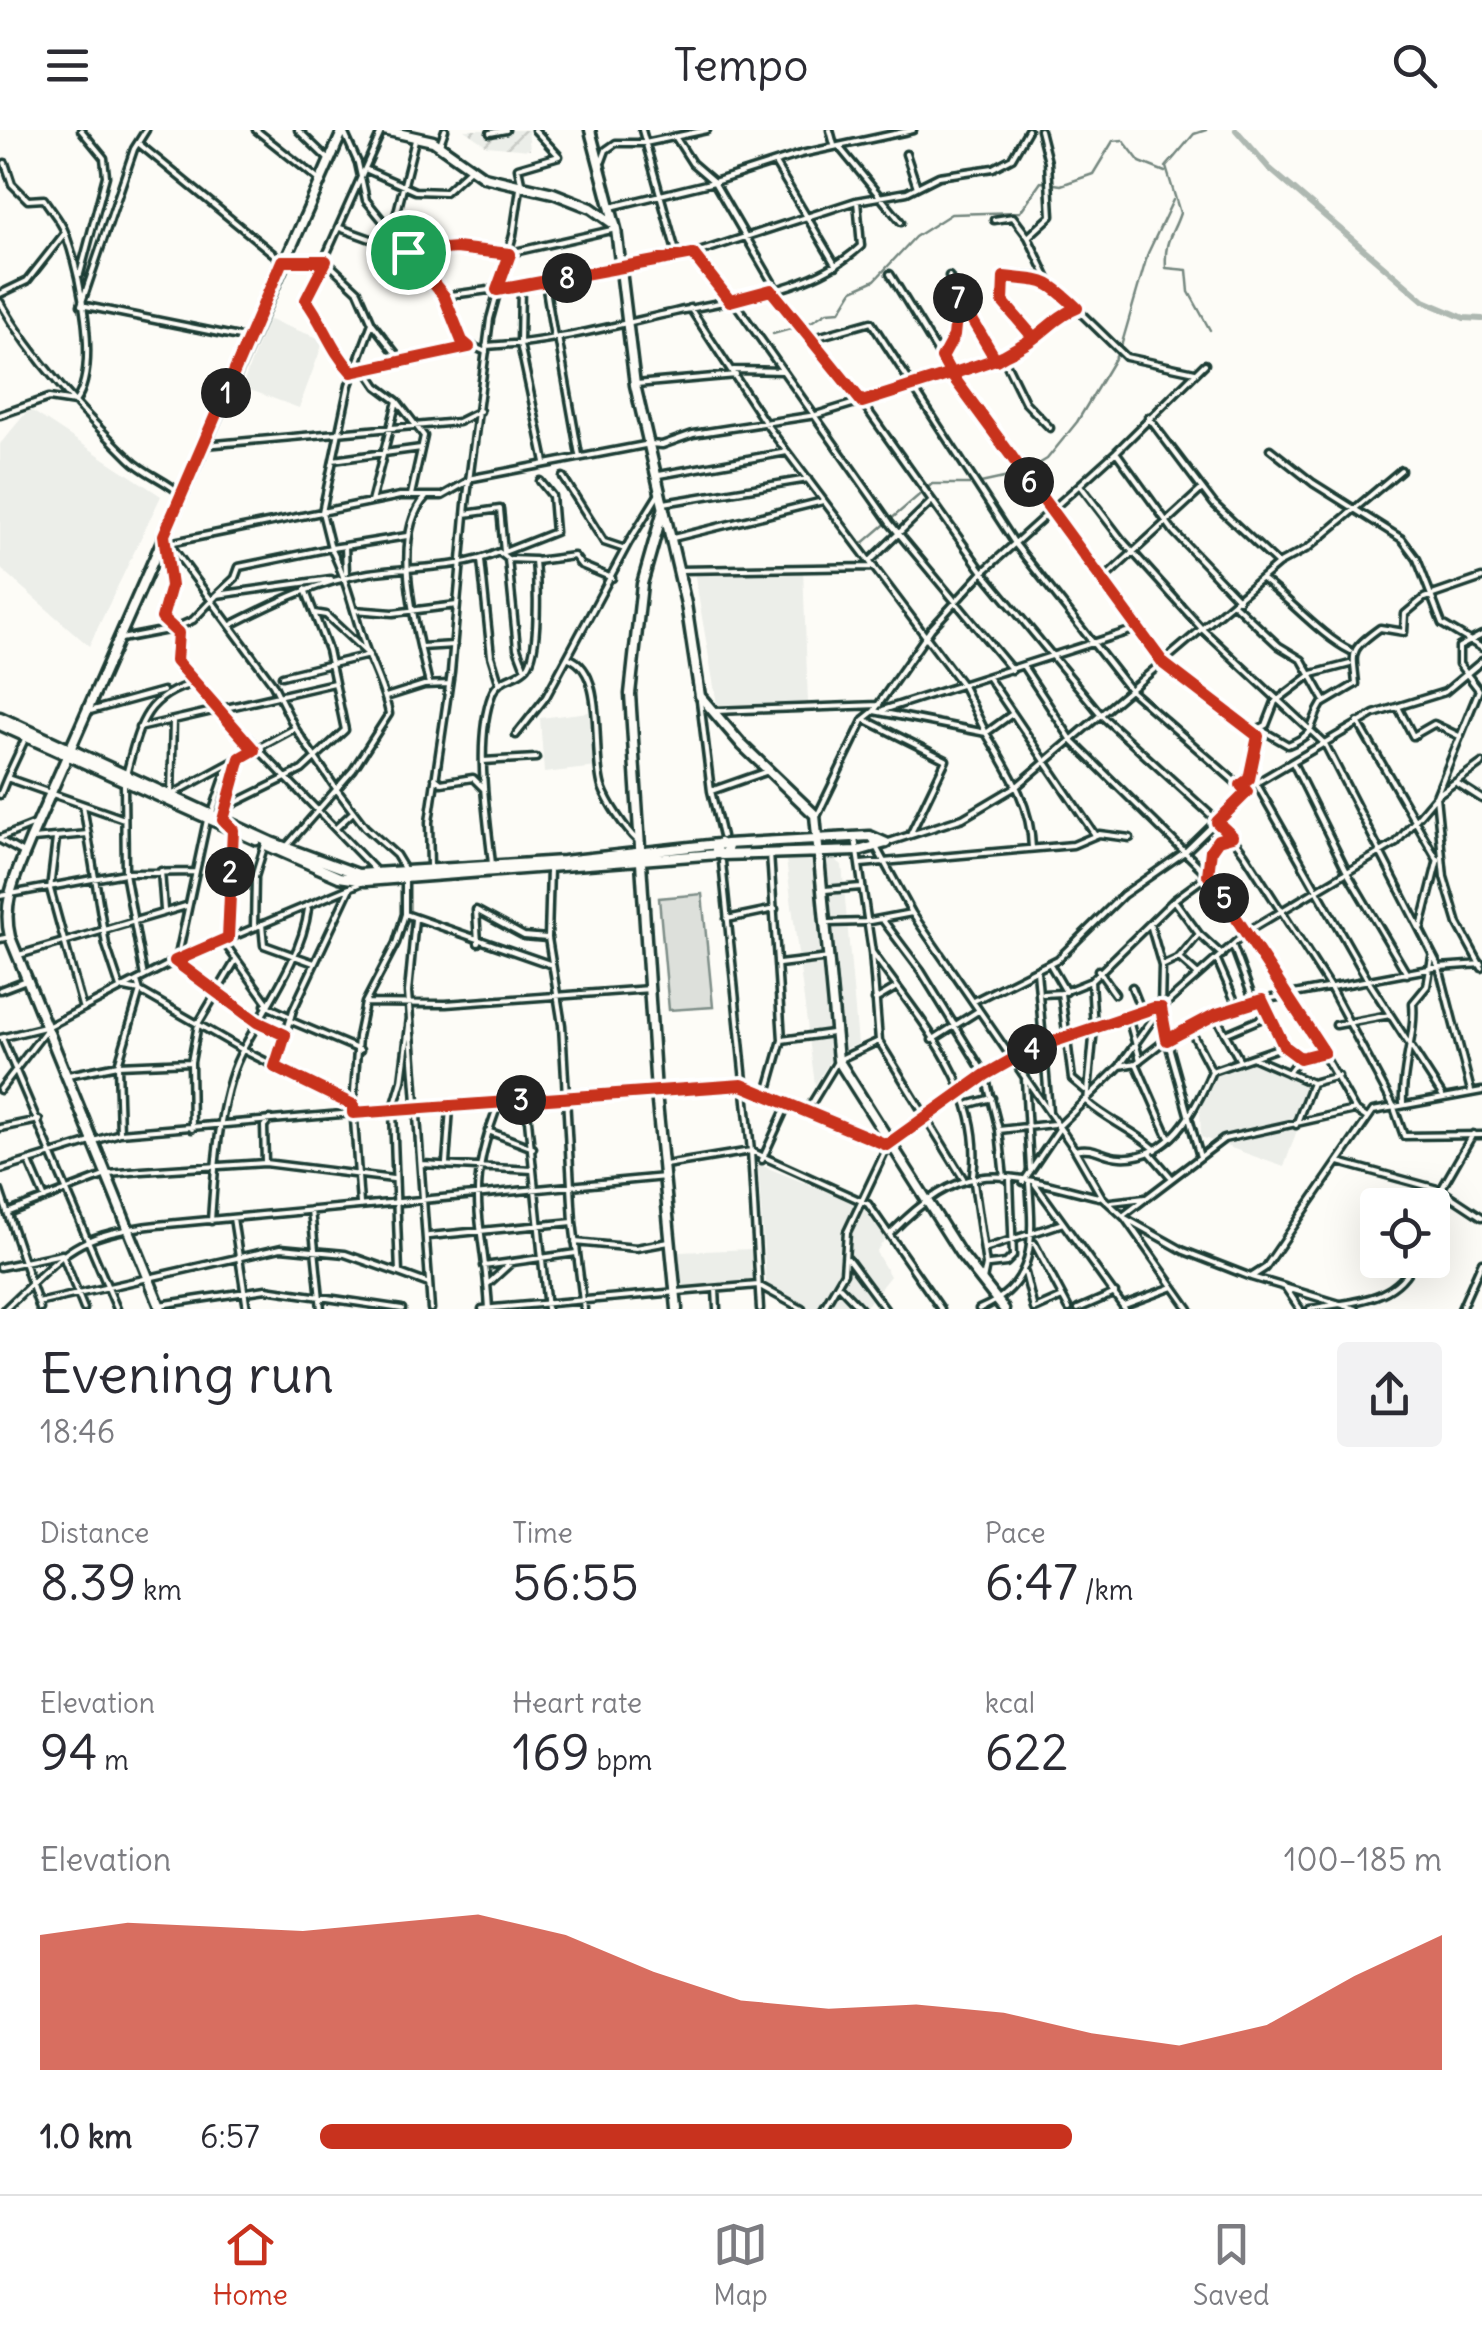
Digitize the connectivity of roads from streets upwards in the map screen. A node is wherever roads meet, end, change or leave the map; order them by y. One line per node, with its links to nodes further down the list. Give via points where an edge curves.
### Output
1 (81, 130): 59 (street, via 104,158 106,176)
2 (146, 130): 21 (street)
3 (256, 130): 33 (street)
4 (298, 130): 26 (street)
5 (343, 130): 26 (street); 32 (street)
6 (383, 130): 19 (street); 30 (street)
7 (445, 130): 23 (street)
8 (506, 130): 18 (street)
9 (534, 130): 34 (street, via 559,156 518,168)
10 (590, 130): 29 (street)
11 (642, 130): 22 (street)
12 (707, 130): 20 (street)
13 (830, 130): 24 (street)
14 (905, 130): 15 (street); 24 (street)
15 (913, 130)
16 (1028, 130): 37 (street, via 1010,160)
17 (1040, 130): 49 (street, via 1051,216)
18 (490, 133)
19 (414, 134): 23 (street); 36 (street)
20 (676, 138): 22 (street); 35 (street)
21 (138, 143): 55 (street); 72 (street)
22 (645, 143): 29 (street, via 610,146); 38 (street)
23 (439, 145): 31 (street)
24 (838, 147): 28 (street); 39 (street)
25 (906, 154): 37 (street)
26 (328, 159): 33 (street)
27 (5, 163): 47 (street, via 12,184 28,200 44,199)
28 (776, 165): 35 (street); 42 (street)
29 (601, 166): 41 (street)
30 (365, 170): 32 (street); 36 (street)
31 (469, 170): 34 (street); 36 (street, via 445,192)
32 (362, 177): 46 (street); 48 (street, via 366,200)
33 (318, 180): 55 (street)
34 (521, 182): 45 (street, via 587,206); 52 (street)
35 (714, 182): 38 (street); 50 (street)
36 (402, 186): 48 (street)
37 (917, 186): 39 (street)
38 (660, 193): 41 (street); 54 (street)
39 (878, 198): 40 (street); 44 (street)
40 (857, 201): 42 (street); 57 (street, via 861,246)
41 (611, 207): 45 (street)
42 (808, 217): 50 (street); 57 (street)
43 (994, 220): 49 (street, via 1013,218)
44 (901, 222)
45 (616, 227): 52 (street); 58 (street)
46 (340, 228): 51 (street); 56 (street)
47 (65, 232): 59 (street); 67 (street, via 27,281)
48 (392, 232): 51 (street)
49 (1028, 237): 63 (street)
50 (744, 238): 53 (street); 65 (street)
51 (408, 252): 52 (street); 68 (street)
52 (510, 254): 66 (street)
53 (693, 254): 54 (street); 70 (street)
54 (677, 256): 58 (street)
55 (282, 261): 56 (street); 80 (street)
56 (326, 261): 75 (street, via 358,291); 92 (street, via 306,300 332,350)
57 (836, 266): 65 (street)
58 (622, 267): 62 (street); 76 (street)
59 (80, 274): 72 (street)
60 (890, 274): 86 (street)
61 (949, 276): 69 (street)
62 (545, 282): 64 (street); 77 (street)
63 (1050, 283): 74 (street); 79 (street, via 1004,277 1003,302)
64 (521, 286): 66 (street); 81 (street)
65 (774, 289): 70 (street); 78 (street)
66 (497, 290): 68 (street); 83 (street)
67 (0, 294)
68 (444, 296): 82 (street)
69 (958, 296): 86 (street, via 954,336); 87 (street)
70 (732, 301): 73 (street); 91 (street)
71 (0, 302): 99 (street)
72 (81, 305): 80 (street); 99 (street, via 88,329 86,387)
73 (690, 308): 76 (street); 94 (street)
74 (1077, 308): 79 (street); 93 (street, via 1126,357)
75 (372, 323): 85 (street); 88 (street)
76 (628, 324): 77 (street); 96 (street)
77 (556, 337): 81 (street); 117 (street)
78 (810, 338): 97 (street, via 871,322); 100 (street)
79 (1034, 338): 84 (street)
80 (249, 339): 111 (street)
81 (520, 344): 83 (street); 119 (street)
82 (469, 347): 83 (street); 88 (street)
83 (486, 348): 101 (street)
84 (1004, 356): 87 (street); 108 (street, via 1019,392)
85 (359, 358): 90 (street); 92 (street)
86 (942, 358): 95 (street)
87 (996, 360): 95 (street)
88 (404, 361): 90 (street)
89 (1205, 364): 93 (street)
90 (364, 369): 92 (street); 98 (street)
91 (782, 370): 94 (street); 103 (street)
92 (356, 371): 109 (street)
93 (1195, 372): 104 (street)
94 (734, 373): 96 (street); 106 (street)
95 (951, 374): 97 (street); 136 (street)
96 (635, 384): 110 (street)
97 (911, 385): 100 (street); 145 (street)
98 (397, 401): 105 (street); 107 (street)
99 (75, 402): 102 (street, via 48,398); 129 (street, via 134,463)
100 (862, 402): 103 (street); 134 (street)
101 (480, 411): 105 (street, via 458,422); 123 (street)
102 (0, 415)
103 (816, 415): 106 (street); 141 (street)
104 (1148, 416): 116 (street); 127 (street)
105 (414, 423): 107 (street); 112 (street, via 424,436)
106 (766, 424): 110 (street); 115 (street)
107 (391, 426): 109 (street); 114 (street)
108 (1050, 428)
109 (339, 435): 111 (street); 118 (street)
110 (650, 444): 117 (street); 121 (street)
111 (204, 445): 129 (street)
112 (422, 448): 114 (street); 130 (street)
113 (1270, 449): 137 (street)
114 (385, 452): 118 (street); 132 (street)
115 (787, 452): 121 (street); 124 (street)
116 (1116, 452): 126 (street); 140 (street)
117 (579, 457): 119 (street)
118 (333, 460): 138 (street)
119 (545, 462): 123 (street)
120 (1401, 470): 137 (street)
121 (656, 476): 128 (street)
122 (564, 477): 148 (street, via 604,542)
123 (471, 479): 131 (street, via 442,496); 139 (street)
124 (808, 480): 133 (street); 135 (street)
125 (540, 481): 150 (street, via 552,496 555,532)
126 (1080, 485): 136 (street); 149 (street)
127 (1202, 489): 140 (street); 156 (street)
128 (660, 492): 135 (street); 148 (street)
129 (182, 495): 144 (street)
130 (411, 496): 131 (street); 132 (street)
131 (426, 497): 142 (street, via 415,508)
132 (370, 502): 138 (street)
133 (824, 502): 143 (street); 153 (street)
134 (931, 502): 141 (street); 160 (street)
135 (663, 506): 143 (street); 300 (street, via 630,666)
136 (1051, 510): 145 (street); 163 (street)
137 (1356, 510): 156 (street); 168 (street, via 1402,539)
138 (322, 512): 144 (street); 147 (street)
139 (465, 514): 150 (street, via 500,508); 155 (street)
140 (1164, 520): 149 (street); 169 (street)
141 (898, 533): 153 (street); 171 (street)
142 (409, 536): 146 (street); 158 (street)
143 (670, 538): 159 (street)
144 (166, 539): 170 (street); 178 (street, via 171,586 162,618); 183 (street)
145 (1016, 545): 160 (street); 184 (street)
146 (345, 546): 147 (street); 161 (street)
147 (331, 548): 161 (street); 167 (street, via 238,567)
148 (626, 549): 162 (street)
149 (1130, 550): 163 (street); 179 (street)
150 (504, 552): 151 (street); 152 (street)
151 (508, 559): 154 (street); 197 (street, via 517,648)
152 (481, 560): 155 (street); 204 (street)
153 (870, 561): 157 (street)
154 (536, 562): 162 (street, via 574,556 581,566); 197 (street, via 535,640)
155 (462, 563): 158 (street); 172 (street)
156 (1278, 564): 165 (street)
157 (874, 567): 159 (street); 181 (street)
158 (409, 568): 161 (street); 174 (street)
159 (677, 570): 211 (street)
160 (983, 572): 171 (street); 190 (street)
161 (346, 578): 166 (street); 167 (street); 173 (street)
162 (612, 578): 191 (street)
163 (1104, 578): 177 (street)
164 (1482, 578): 168 (street)
165 (1262, 579): 169 (street); 188 (street)
166 (304, 589): 175 (street); 176 (street)
167 (217, 595): 170 (street)
168 (1429, 596): 182 (street, via 1442,624); 188 (street, via 1408,609 1404,632 1380,628)
169 (1237, 602): 179 (street); 200 (street)
170 (212, 604): 176 (street); 178 (street)
171 (953, 604): 181 (street); 198 (street)
172 (458, 606): 174 (street); 185 (street)
173 (354, 610): 174 (street); 189 (street)
174 (413, 611): 186 (street)
175 (314, 613): 189 (street, via 326,615); 193 (street)
176 (231, 625): 213 (street)
177 (1137, 628): 184 (street); 194 (street)
178 (173, 629): 183 (street); 205 (street, via 180,641 176,661)
179 (1203, 630): 194 (street); 214 (street)
180 (1482, 635): 182 (street)
181 (925, 637): 208 (street); 216 (street)
182 (1472, 639): 187 (street); 199 (street, via 1459,647)
183 (118, 640): 222 (street)
184 (1092, 642): 190 (street); 210 (street)
185 (454, 645): 186 (street); 207 (street)
186 (420, 647): 206 (street)
187 (1482, 648)
188 (1352, 651): 195 (street)
189 (369, 655): 193 (street); 212 (street)
190 (1053, 656): 196 (street); 224 (street)
191 (568, 658): 235 (street); 300 (street, via 584,666 592,682 602,786)
192 (1482, 661): 199 (street)
193 (332, 664): 201 (street); 203 (street)
194 (1164, 664): 210 (street); 234 (street)
195 (1350, 664): 200 (street); 215 (street, via 1356,684)
196 (1023, 666): 198 (street); 238 (street)
197 (526, 669): 204 (street)
198 (1012, 670): 202 (street)
199 (1465, 673): 217 (street, via 1445,692); 236 (street, via 1479,690)
200 (1312, 674): 214 (street); 215 (street)
201 (282, 676)
202 (988, 678): 208 (street); 223 (street)
203 (336, 682): 213 (street); 242 (street, via 345,730)
204 (499, 682): 245 (street)
205 (196, 684): 209 (street); 219 (street)
206 (429, 684): 207 (street); 212 (street)
207 (450, 684): 253 (street)
208 (963, 686): 218 (street); 233 (street)
209 (168, 690): 222 (street); 230 (street)
210 (1130, 690): 224 (street); 257 (street)
211 (700, 696): 220 (street); 260 (street)
212 (386, 697): 259 (street, via 389,714 382,728)
213 (276, 698): 219 (street); 231 (street)
214 (1275, 702): 232 (street); 234 (street)
215 (1326, 703): 232 (street)
216 (879, 705): 220 (street); 221 (street)
217 (1397, 705): 228 (street); 236 (street, via 1413,736 1434,724)
218 (883, 710): 221 (street); 233 (street)
219 (221, 711): 227 (street); 240 (street)
220 (716, 711): 250 (street)
221 (874, 711): 226 (street)
222 (87, 712): 241 (street)
223 (1012, 714): 233 (street); 248 (street)
224 (1103, 717): 238 (street); 278 (street)
225 (0, 718): 241 (street)
226 (864, 719): 275 (street); 283 (street, via 946,760)
227 (173, 721): 230 (street); 264 (street)
228 (1358, 722): 239 (street); 276 (street)
229 (0, 725): 237 (street)
230 (139, 728): 254 (street)
231 (295, 728): 240 (street); 242 (street)
232 (1314, 730): 234 (street, via 1288,744); 239 (street)
233 (986, 733): 258 (street)
234 (1255, 734): 257 (street, via 1249,779)
235 (516, 735)
236 (1459, 736): 265 (street)
237 (26, 737): 241 (street); 252 (street)
238 (1073, 742): 248 (street); 303 (street)
239 (1325, 744): 246 (street); 304 (street)
240 (254, 750): 243 (street); 251 (street)
241 (69, 753): 254 (street); 262 (street)
242 (315, 755): 251 (street); 259 (street)
243 (240, 758): 249 (street); 269 (street)
244 (536, 758): 245 (street)
245 (483, 761): 266 (street)
246 (1292, 762): 255 (street); 319 (street)
247 (1482, 763): 256 (street)
248 (1045, 764): 258 (street); 284 (street)
249 (228, 766): 264 (street); 273 (street)
250 (768, 771): 260 (street); 275 (street)
251 (283, 777): 269 (street); 270 (street)
252 (6, 778): 262 (street); 263 (street)
253 (435, 778): 266 (street, via 474,778); 314 (street)
254 (125, 779): 264 (street); 271 (street); 274 (street)
255 (1256, 783): 261 (street); 328 (street)
256 (1457, 784): 265 (street); 267 (street)
257 (1241, 785): 261 (street)
258 (1017, 786): 283 (street, via 976,812); 297 (street)
259 (337, 790): 270 (street); 272 (street)
260 (711, 791): 298 (street)
261 (1247, 792): 278 (street)
262 (51, 794): 268 (street); 277 (street)
263 (0, 795)
264 (171, 795): 271 (street)
265 (1436, 796): 276 (street); 307 (street)
266 (485, 798): 312 (street)
267 (1482, 800)
268 (83, 805): 274 (street); 281 (street)
269 (227, 807): 279 (street)
270 (318, 810): 280 (street); 296 (street)
271 (198, 812): 273 (street)
272 (354, 812): 280 (street); 321 (street, via 396,855)
273 (209, 817): 279 (street); 315 (street)
274 (124, 819): 317 (street)
275 (816, 819): 292 (street)
276 (1416, 820): 304 (street); 307 (street)
277 (39, 821): 289 (street); 290 (street)
278 (1217, 822): 285 (street); 286 (street)
279 (227, 824): 295 (street); 296 (street); 353 (street)
280 (336, 828): 318 (street)
281 (88, 834): 291 (street); 322 (street)
282 (870, 836): 287 (street); 294 (street); 299 (street)
283 (910, 836): 294 (street)
284 (1095, 836): 288 (street); 297 (street)
285 (1202, 836): 293 (street); 303 (street)
286 (1232, 836): 293 (street); 333 (street)
287 (855, 838): 292 (street); 301 (street)
288 (1130, 838)
289 (0, 839): 306 (street)
290 (31, 839): 291 (street); 306 (street)
291 (56, 839): 326 (street)
292 (818, 839): 298 (street); 302 (street)
293 (1218, 840): 320 (street)
294 (886, 843): 299 (street)
295 (265, 844): 323 (street); 346 (street, via 254,877)
296 (286, 847): 318 (street, via 337,868)
297 (1032, 848): 308 (street)
298 (722, 849): 300 (street); 305 (street); 339 (street)
299 (874, 850): 301 (street); 308 (street)
300 (643, 851): 309 (street); 386 (street)
301 (858, 851): 302 (street); 310 (street)
302 (818, 852): 305 (street); 327 (street)
303 (1186, 852): 320 (street); 368 (street, via 1123,894)
304 (1382, 852): 319 (street); 348 (street)
305 (770, 853): 335 (street)
306 (25, 854): 329 (street)
307 (1438, 858): 348 (street); 369 (street, via 1458,924)
308 (881, 862): 310 (street); 336 (street)
309 (564, 864): 311 (street); 312 (street)
310 (861, 864): 325 (street)
311 (550, 869): 312 (street); 352 (street)
312 (492, 870): 316 (street)
313 (162, 871): 315 (street); 317 (street); 334 (street)
314 (430, 871): 316 (street); 321 (street)
315 (196, 872): 331 (street)
316 (460, 872): 321 (street)
317 (125, 873): 322 (street); 342 (street)
318 (379, 874): 321 (street)
319 (1348, 874): 328 (street); 376 (street)
320 (1208, 875): 330 (street); 349 (street)
321 (406, 876): 323 (street); 337 (street)
322 (94, 880): 326 (street); 347 (street)
323 (366, 882): 324 (street)
324 (350, 886): 332 (street); 366 (street)
325 (862, 887): 327 (street); 341 (street)
326 (50, 889): 329 (street); 354 (street)
327 (820, 890): 343 (street)
328 (1319, 890): 333 (street); 382 (street)
329 (4, 894): 351 (street)
330 (1174, 900): 345 (street); 350 (street)
331 (186, 906): 334 (street); 365 (street)
332 (308, 908): 344 (street); 360 (street)
333 (1283, 909): 349 (street); 387 (street)
334 (164, 910): 342 (street)
335 (775, 910): 339 (street); 367 (street)
336 (912, 913): 340 (street); 398 (street)
337 (405, 914): 338 (street); 400 (street)
338 (415, 918): 355 (street); 402 (street)
339 (727, 918): 456 (street)
340 (882, 920): 341 (street); 419 (street)
341 (865, 922): 343 (street); 357 (street)
342 (133, 923): 347 (street); 378 (street)
343 (823, 923): 362 (street)
344 (262, 924): 346 (street); 360 (street, via 264,945)
345 (1150, 924): 371 (street); 374 (street)
346 (254, 927): 353 (street)
347 (104, 930): 354 (street); 383 (street)
348 (1420, 930): 358 (street)
349 (1248, 931): 356 (street); 394 (street)
350 (1199, 934): 361 (street); 363 (street)
351 (5, 938): 359 (street)
352 (548, 938): 355 (street, via 524,936 476,910); 370 (street)
353 (226, 939): 364 (street); 365 (street)
354 (62, 941): 359 (street); 403 (street)
355 (478, 943): 370 (street)
356 (1232, 944): 361 (street); 399 (street)
357 (872, 952): 385 (street); 397 (street)
358 (1432, 955): 372 (street); 373 (street)
359 (18, 956): 379 (street)
360 (291, 956): 366 (street); 401 (street)
361 (1219, 957): 377 (street); 404 (street)
362 (829, 958): 367 (street); 422 (street)
363 (1180, 958): 371 (street); 377 (street)
364 (236, 960): 391 (street); 401 (street)
365 (176, 961): 378 (street); 391 (street)
366 (314, 964): 413 (street)
367 (779, 964): 427 (street)
368 (1050, 964): 375 (street); 390 (street)
369 (1482, 965): 372 (street)
370 (552, 966): 395 (street)
371 (1162, 966): 405 (street)
372 (1438, 967): 373 (street); 462 (street)
373 (1430, 969): 376 (street); 432 (street, via 1413,1003)
374 (1098, 970): 381 (street); 393 (street)
375 (1037, 971): 392 (street); 398 (street)
376 (1407, 974): 382 (street)
377 (1198, 976): 405 (street)
378 (144, 978): 380 (street)
379 (29, 980): 388 (street); 418 (street)
380 (137, 980): 383 (street); 389 (street)
381 (1090, 981): 390 (street); 420 (street)
382 (1369, 982): 387 (street); 411 (street)
383 (120, 986): 389 (street); 403 (street)
384 (1132, 986): 407 (street)
385 (896, 987): 397 (street); 429 (street)
386 (650, 989): 395 (street); 461 (street)
387 (1331, 989): 394 (street); 415 (street)
388 (0, 990)
389 (140, 991): 416 (street); 445 (street)
390 (1064, 992): 392 (street); 425 (street)
391 (217, 993): 414 (street); 416 (street)
392 (1041, 994): 433 (street)
393 (1115, 994)
394 (1290, 995): 396 (street); 437 (street)
395 (556, 996): 402 (street); 464 (street)
396 (1262, 1000): 399 (street); 410 (street)
397 (872, 1001): 428 (street)
398 (973, 1002): 406 (street)
399 (1254, 1002): 404 (street)
400 (364, 1003): 402 (street); 436 (street)
401 (266, 1004): 413 (street); 414 (street)
402 (410, 1005): 408 (street)
403 (82, 1006): 418 (street)
404 (1237, 1006): 409 (street)
405 (1160, 1009): 407 (street); 430 (street); 431 (street)
406 (978, 1011): 419 (street); 441 (street)
407 (1142, 1012): 412 (street)
408 (412, 1014): 475 (street); 478 (street)
409 (1214, 1015): 421 (street); 423 (street)
410 (1270, 1015): 423 (street); 434 (street)
411 (1390, 1015): 415 (street); 432 (street)
412 (1128, 1017): 420 (street); 431 (street)
413 (290, 1019): 424 (street); 436 (street)
414 (257, 1022): 424 (street); 435 (street)
415 (1349, 1022): 417 (street); 474 (street)
416 (198, 1024): 435 (street); 443 (street)
417 (1336, 1025)
418 (48, 1026): 426 (street); 448 (street); 451 (street)
419 (954, 1026): 429 (street); 452 (street)
420 (1094, 1028): 425 (street); 459 (street)
421 (1190, 1030): 430 (street); 449 (street)
422 (834, 1032): 427 (street); 440 (street)
423 (1226, 1034): 442 (street)
424 (285, 1035): 447 (street)
425 (1065, 1038): 433 (street); 459 (street, via 1072,1078)
426 (1, 1039): 448 (street)
427 (782, 1040): 463 (street)
428 (878, 1040): 440 (street); 481 (street)
429 (932, 1040): 458 (street)
430 (1167, 1040): 444 (street); 486 (street)
431 (1134, 1043): 444 (street); 446 (street)
432 (1409, 1044): 465 (street); 472 (street)
433 (1044, 1045): 441 (street); 482 (street)
434 (1284, 1046): 438 (street); 439 (street)
435 (243, 1050): 447 (street); 489 (street)
436 (360, 1050): 473 (street)
437 (1324, 1052): 439 (street); 453 (street)
438 (1254, 1058): 442 (street); 450 (street)
439 (1299, 1058): 450 (street)
440 (838, 1060): 479 (street); 500 (street)
441 (1010, 1060): 452 (street); 454 (street)
442 (1240, 1060): 449 (street)
443 (191, 1062): 445 (street); 492 (street)
444 (1138, 1062): 446 (street); 498 (street)
445 (118, 1065): 451 (street); 495 (street)
446 (1120, 1066): 469 (street)
447 (275, 1067): 473 (street)
448 (18, 1070): 457 (street); 484 (street)
449 (1212, 1071): 486 (street)
450 (1288, 1073): 455 (street)
451 (68, 1074): 499 (street)
452 (985, 1075): 458 (street); 466 (street)
453 (1338, 1076): 455 (street); 477 (street)
454 (1025, 1077): 482 (street); 487 (street)
455 (1312, 1083): 488 (street)
456 (742, 1085): 461 (street); 463 (street); 503 (street)
457 (0, 1090)
458 (965, 1090): 471 (street); 481 (street)
459 (1085, 1090): 469 (street)
460 (1482, 1091): 462 (street)
461 (656, 1092): 464 (street); 514 (street)
462 (1471, 1092): 465 (street)
463 (767, 1094): 470 (street)
464 (563, 1095): 467 (street); 530 (street)
465 (1442, 1095): 472 (street)
466 (992, 1098): 471 (street); 493 (street)
467 (526, 1100): 468 (street); 501 (street)
468 (500, 1101): 476 (street); 494 (street)
469 (1086, 1102): 490 (street); 504 (street, via 1135,1131)
470 (788, 1103): 479 (street); 507 (street)
471 (970, 1104): 521 (street, via 977,1145)
472 (1403, 1104): 474 (street)
473 (353, 1105): 480 (street)
474 (1393, 1105): 483 (street); 496 (street, via 1404,1136)
475 (419, 1108): 476 (street); 478 (street); 511 (street)
476 (450, 1108): 512 (street)
477 (1355, 1110): 483 (street); 488 (street)
478 (392, 1111): 480 (street); 524 (street)
479 (806, 1111): 500 (street)
480 (353, 1113): 485 (street); 519 (street)
481 (928, 1116): 500 (street); 525 (street)
482 (1050, 1118): 490 (street)
483 (1367, 1118): 509 (street)
484 (38, 1120): 491 (street); 505 (street)
485 (270, 1120): 489 (street); 510 (street, via 264,1126)
486 (1190, 1120): 498 (street); 506 (street)
487 (1025, 1126): 490 (street); 493 (street); 516 (street)
488 (1296, 1126): 506 (street, via 1224,1139)
489 (221, 1127): 492 (street); 513 (street)
490 (1057, 1127): 502 (street); 516 (street)
491 (0, 1128)
492 (192, 1129): 495 (street)
493 (999, 1130): 526 (street)
494 (488, 1132): 501 (street); 515 (street)
495 (120, 1133): 499 (street)
496 (1473, 1134): 497 (street); 529 (street)
497 (1482, 1135)
498 (1168, 1137): 504 (street)
499 (95, 1140): 505 (street); 520 (street)
500 (888, 1144): 539 (street); 540 (street)
501 (533, 1148): 518 (street)
502 (1075, 1150): 504 (street, via 1088,1146 1120,1157); 536 (street)
503 (750, 1152): 507 (street); 514 (street); 585 (street)
504 (1154, 1152): 522 (street)
505 (54, 1154): 508 (street); 531 (street)
506 (1200, 1158): 522 (street)
507 (762, 1160): 540 (street)
508 (28, 1161): 517 (street); 538 (street)
509 (1337, 1161): 528 (street); 580 (street, via 1279,1253)
510 (265, 1163): 513 (street); 519 (street)
511 (422, 1164): 512 (street); 542 (street)
512 (445, 1164): 515 (street)
513 (215, 1165): 520 (street); 550 (street)
514 (665, 1166): 523 (street)
515 (477, 1169): 518 (street); 535 (street)
516 (1030, 1169): 527 (street)
517 (0, 1170)
518 (532, 1170): 533 (street)
519 (358, 1172): 524 (street); 544 (street)
520 (109, 1174): 531 (street); 554 (street)
521 (973, 1175): 525 (street); 526 (street); 564 (street)
522 (1170, 1176): 537 (street)
523 (665, 1177): 530 (street); 562 (street)
524 (393, 1178): 541 (street)
525 (963, 1178): 539 (street)
526 (1007, 1178): 527 (street); 560 (street)
527 (1029, 1183): 536 (street); 552 (street); 555 (street)
528 (1434, 1188)
529 (1442, 1188)
530 (572, 1189): 533 (street); 551 (street)
531 (67, 1190): 538 (street); 558 (street)
532 (0, 1191): 546 (street)
533 (536, 1192): 535 (street); 553 (street)
534 (1450, 1196): 548 (street)
535 (474, 1197): 542 (street); 556 (street)
536 (1102, 1197): 543 (street)
537 (1144, 1198): 543 (street); 547 (street)
538 (45, 1199): 546 (street)
539 (925, 1199): 557 (street); 586 (street)
540 (862, 1201): 557 (street); 568 (street)
541 (396, 1202): 542 (street); 544 (street); 577 (street)
542 (424, 1202): 559 (street)
543 (1111, 1202): 547 (street)
544 (360, 1206): 545 (street)
545 (311, 1210): 549 (street); 565 (street)
546 (7, 1213): 571 (street)
547 (1124, 1217): 580 (street); 589 (street)
548 (1482, 1217)
549 (232, 1218): 550 (street); 570 (street)
550 (210, 1221): 554 (street)
551 (573, 1222): 553 (street); 561 (street)
552 (1062, 1223): 555 (street); 594 (street)
553 (539, 1226): 556 (street); 569 (street)
554 (129, 1228): 558 (street); 579 (street)
555 (1032, 1230): 560 (street); 563 (street)
556 (478, 1232): 559 (street); 575 (street)
557 (891, 1233): 623 (street)
558 (88, 1236): 567 (street); 587 (street)
559 (429, 1236): 582 (street)
560 (1010, 1236): 564 (street); 573 (street, via 1010,1261)
561 (575, 1242): 562 (street, via 636,1248); 566 (street)
562 (671, 1242): 593 (street)
563 (1034, 1244): 578 (street); 597 (street)
564 (984, 1248): 573 (street)
565 (314, 1249): 570 (street); 577 (street); 596 (street)
566 (576, 1253): 569 (street); 602 (street)
567 (62, 1254): 571 (street); 584 (street); 595 (street)
568 (845, 1255): 588 (street); 622 (street)
569 (542, 1256): 572 (street); 604 (street)
570 (236, 1257): 579 (street); 592 (street)
571 (24, 1262): 576 (street); 584 (street)
572 (512, 1262): 575 (street); 583 (street)
573 (986, 1265): 586 (street)
574 (1481, 1265): 633 (street)
575 (484, 1266): 583 (street)
576 (0, 1267)
577 (398, 1273): 582 (street)
578 (1025, 1273): 600 (street); 626 (street)
579 (150, 1276): 587 (street); 603 (street)
580 (1251, 1277): 591 (street)
581 (1406, 1278): 599 (street, via 1392,1291)
582 (429, 1284): 613 (street)
583 (488, 1284): 614 (street)
584 (32, 1285): 601 (street); 607 (street)
585 (758, 1285): 590 (street); 618 (street); 619 (street)
586 (982, 1285): 600 (street)
587 (109, 1286): 595 (street); 609 (street)
588 (839, 1286): 620 (street); 621 (street)
589 (1173, 1287): 605 (street); 629 (street)
590 (716, 1288): 593 (street); 617 (street)
591 (1287, 1288): 599 (street); 630 (street)
592 (242, 1290): 596 (street); 603 (street); 610 (street)
593 (676, 1293): 598 (street); 616 (street)
594 (1116, 1293): 605 (street); 628 (street)
595 (78, 1294): 601 (street); 608 (street)
596 (322, 1294): 611 (street); 612 (street)
597 (1060, 1298): 626 (street); 627 (street)
598 (628, 1300): 602 (street); 615 (street)
599 (1342, 1303): 631 (street); 632 (street)
600 (994, 1304): 624 (street); 625 (street)
601 (38, 1306)
602 (584, 1306): 604 (street)
603 (160, 1307)
604 (547, 1307): 606 (street)
605 (1124, 1307)
606 (509, 1308): 614 (street)
607 (6, 1309)
608 (84, 1309)
609 (117, 1309)
610 (247, 1309)
611 (322, 1309)
612 (402, 1309)
613 (431, 1309)
614 (486, 1309)
615 (630, 1309)
616 (677, 1309)
617 (717, 1309)
618 (760, 1309)
619 (802, 1309)
620 (823, 1309)
621 (861, 1309)
622 (884, 1309)
623 (941, 1309)
624 (979, 1309)
625 (1004, 1309)
626 (1034, 1309)
627 (1068, 1309)
628 (1078, 1309)
629 (1189, 1309)
630 (1300, 1309)
631 (1310, 1309)
632 (1356, 1309)
633 (1462, 1309)

